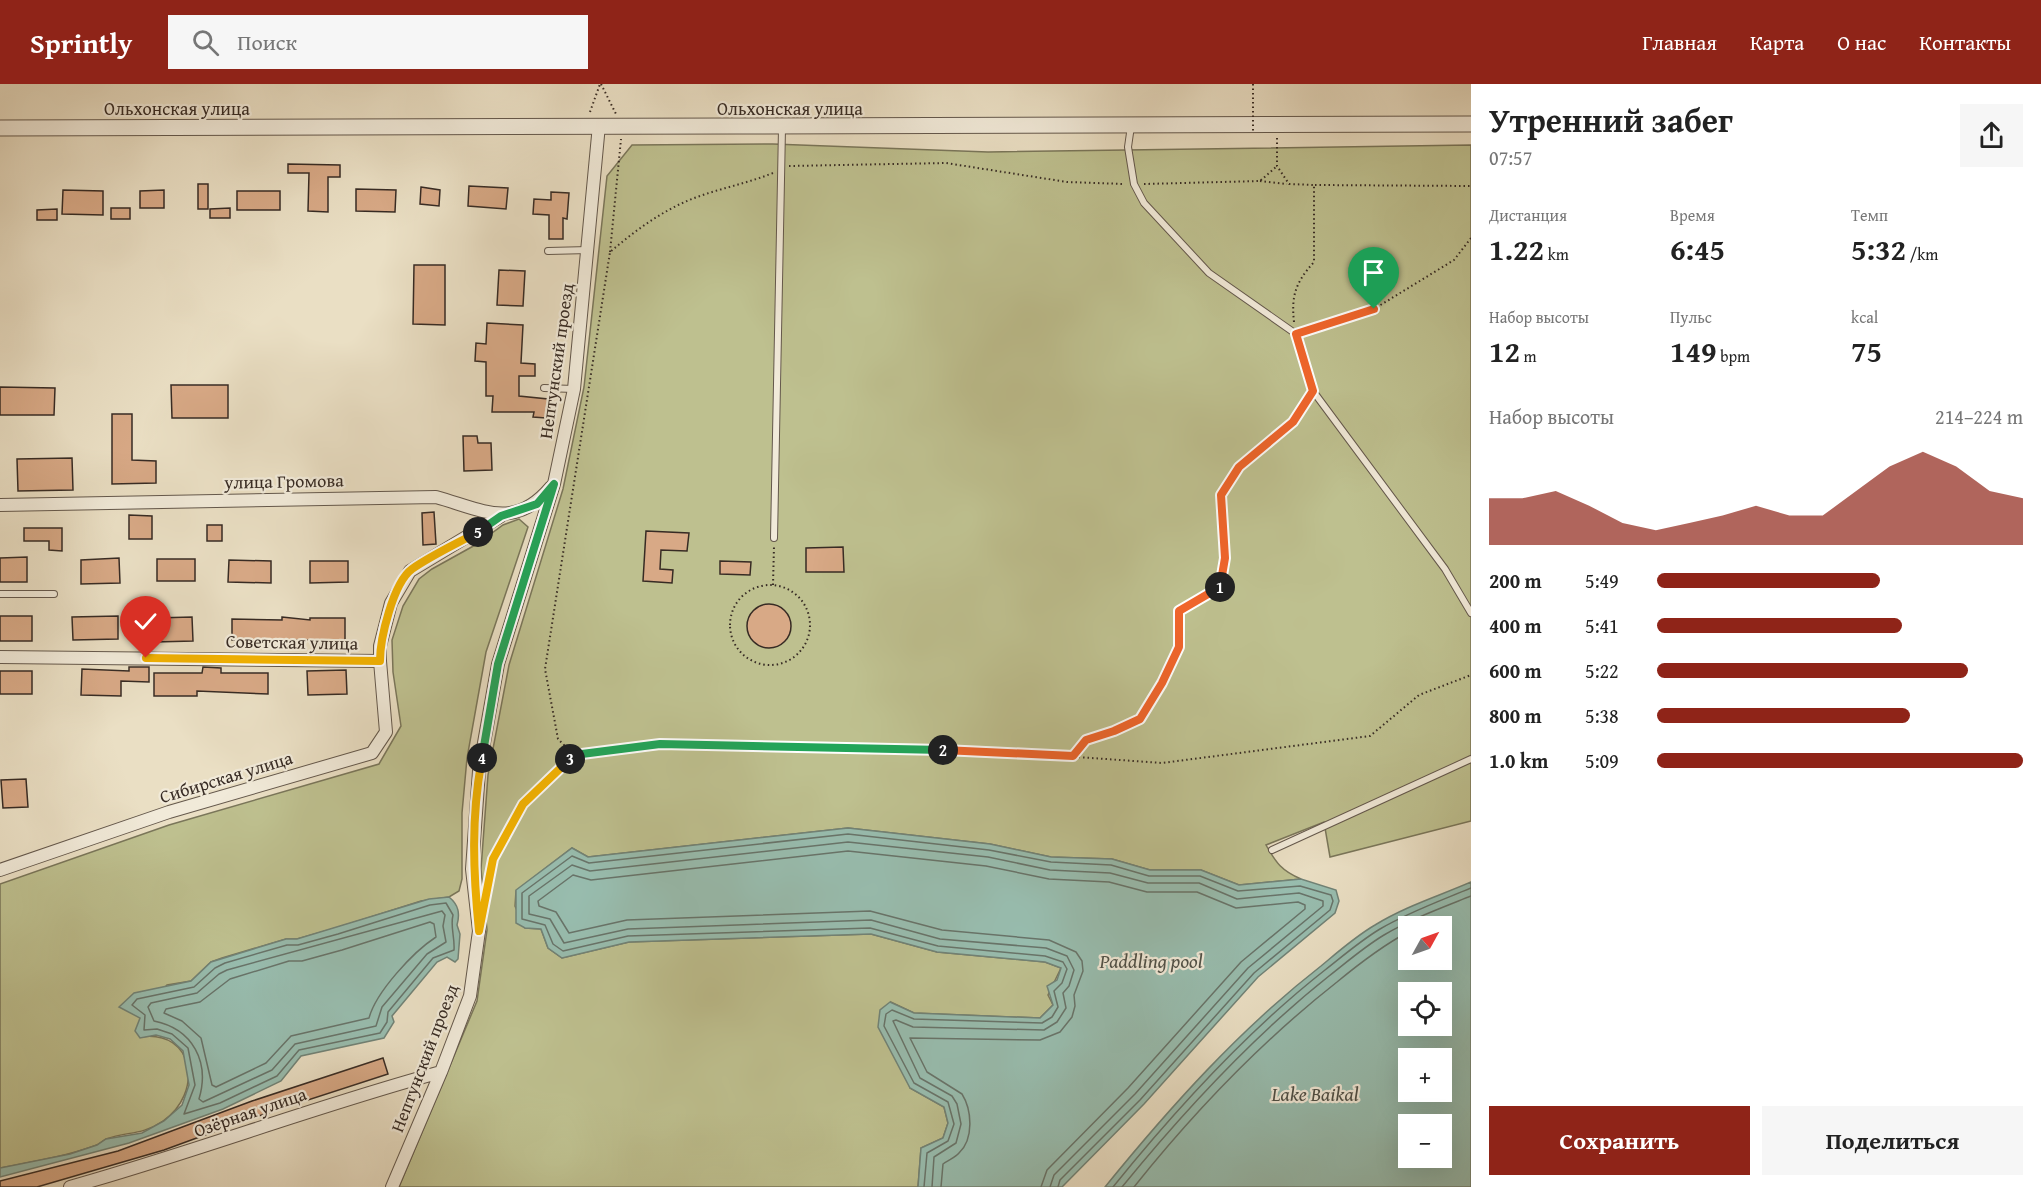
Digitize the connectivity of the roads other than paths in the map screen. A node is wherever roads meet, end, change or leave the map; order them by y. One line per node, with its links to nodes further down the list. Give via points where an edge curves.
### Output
1 (1471, 124): 3 (street, Ольхонская улица)
2 (592, 125): 4 (street, Ольхонская улица); 5 (street, Ольхонская улица); 6 (street, Нептунский проезд)
3 (1131, 125): 5 (street, Ольхонская улица); 16 (lane, via 1128,147 1134,184 1144,203 1209,273 1296,334 1313,391 1445,569)
4 (0, 128)
5 (782, 128): 13 (lane)
6 (589, 250): 7 (lane); 9 (street, Нептунский проезд)
7 (548, 251)
8 (544, 388): 9 (lane)
9 (574, 389): 10 (street, Нептунский проезд)
10 (554, 484): 12 (street, via 537,504); 22 (street, Нептунский проезд, via 498,664 473,828 472,868 479,931 470,996)
11 (0, 505): 12 (street, улица Громова, via 436,497)
12 (501, 516): 18 (street, Советская улица, via 410,571 392,603 380,646)
13 (774, 538)
14 (0, 594): 15 (lane)
15 (54, 594)
16 (1471, 613)
17 (0, 657): 18 (street, Советская улица)
18 (380, 661): 21 (street, Сибирская улица, via 386,732 372,753 169,812)
19 (1471, 759): 20 (lane)
20 (1272, 850)
21 (0, 870)
22 (441, 1072): 23 (street, Озёрная улица, via 359,1094 164,1161); 24 (street, Нептунский проезд)
23 (70, 1187)
24 (392, 1187)

